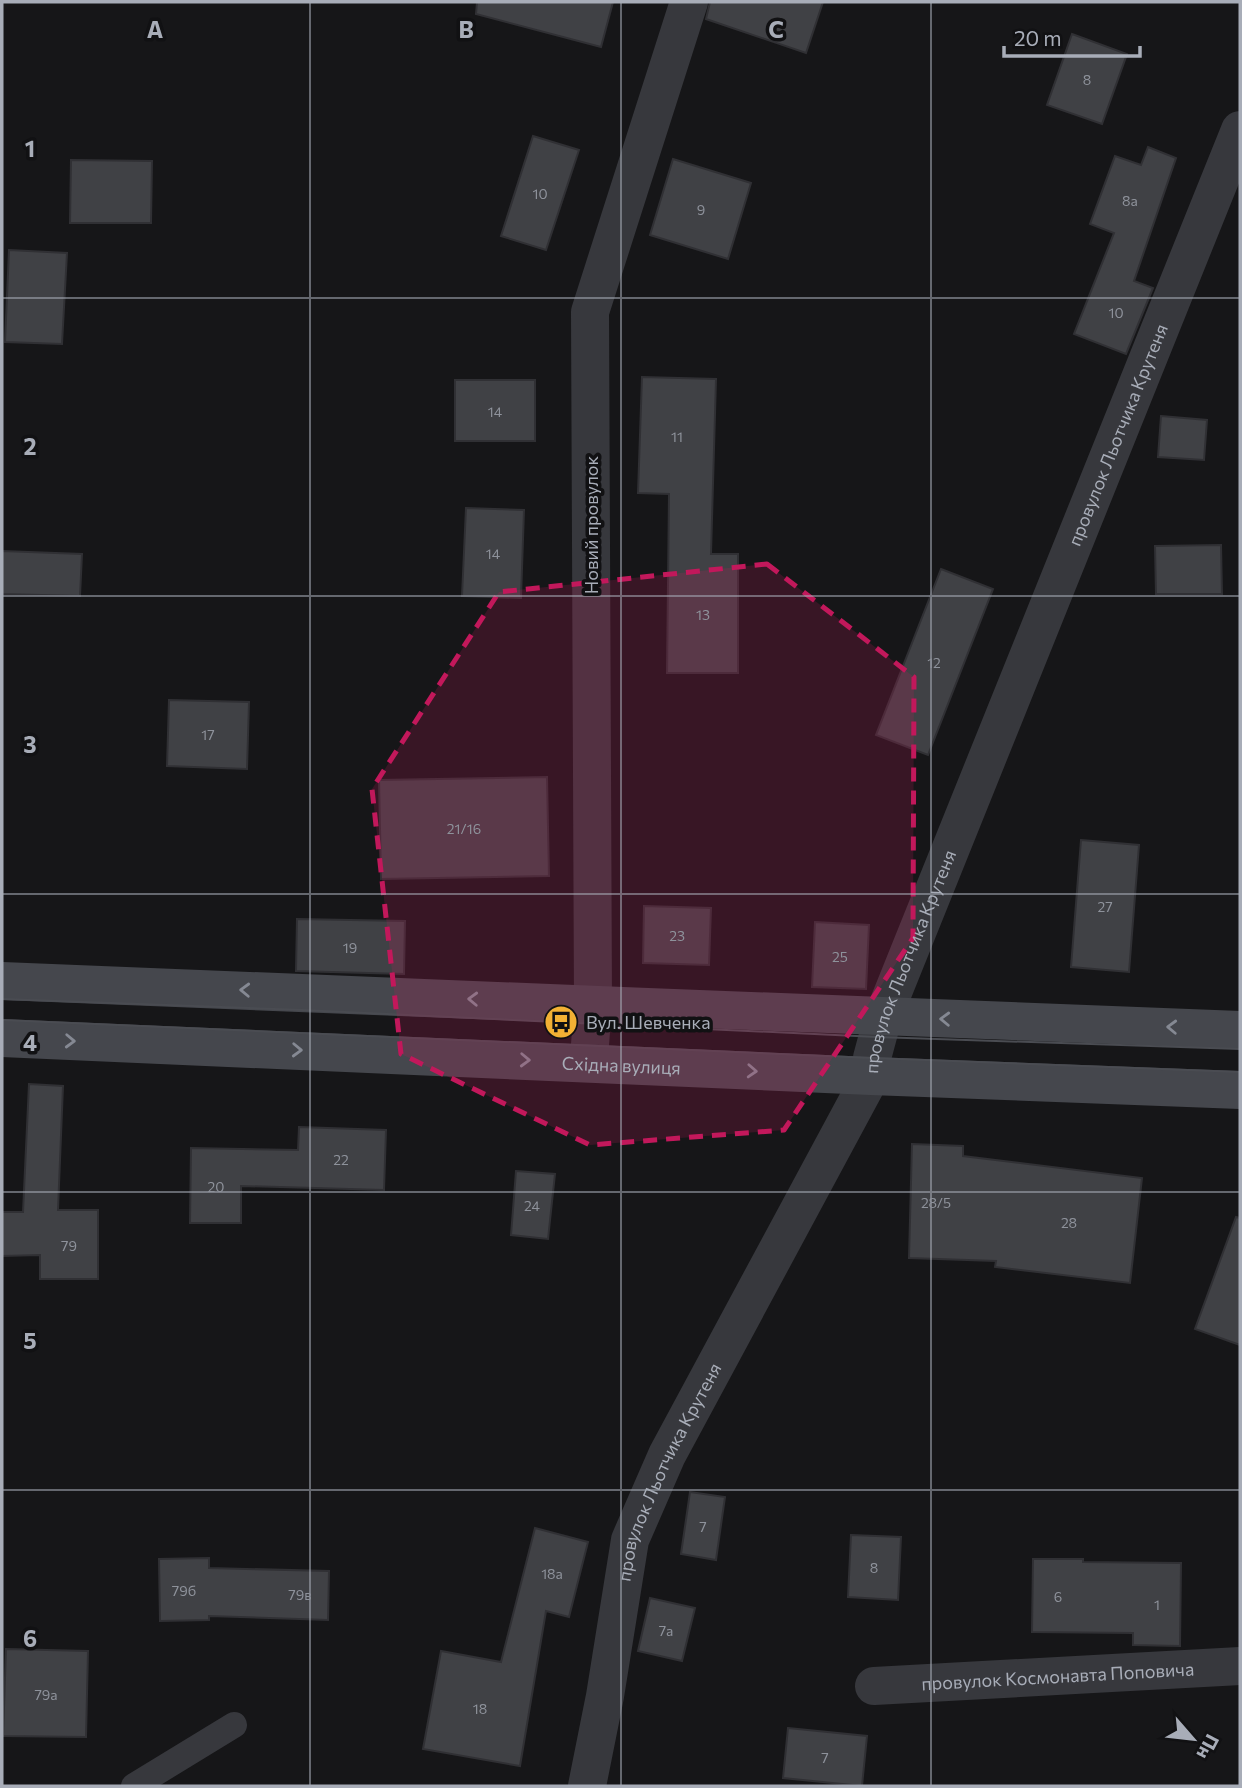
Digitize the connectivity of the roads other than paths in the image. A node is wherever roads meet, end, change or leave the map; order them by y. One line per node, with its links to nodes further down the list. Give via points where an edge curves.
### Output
1 (689, 2): 4 (street, Новий провулок, via 590,312)
2 (1240, 130): 5 (street, провулок Льотчика Крутеня)
3 (2, 981): 4 (street, one-way to 3)
4 (593, 1004): 5 (street); 8 (street, Новий провулок)
5 (883, 1017): 6 (street, one-way to 5); 9 (street, провулок Льотчика Крутеня)
6 (1240, 1030)
7 (2, 1038): 8 (street, Східна вулиця, one-way to 8)
8 (590, 1063): 9 (street, Східна вулиця, one-way to 9)
9 (871, 1076): 10 (street, Східна вулиця); 15 (street, провулок Льотчика Крутеня, via 667,1455 630,1540)
10 (1240, 1090)
11 (1240, 1666): 12 (street, провулок Космонавта Поповича)
12 (874, 1686)
13 (234, 1725): 14 (lane)
14 (134, 1786)
15 (587, 1786)

